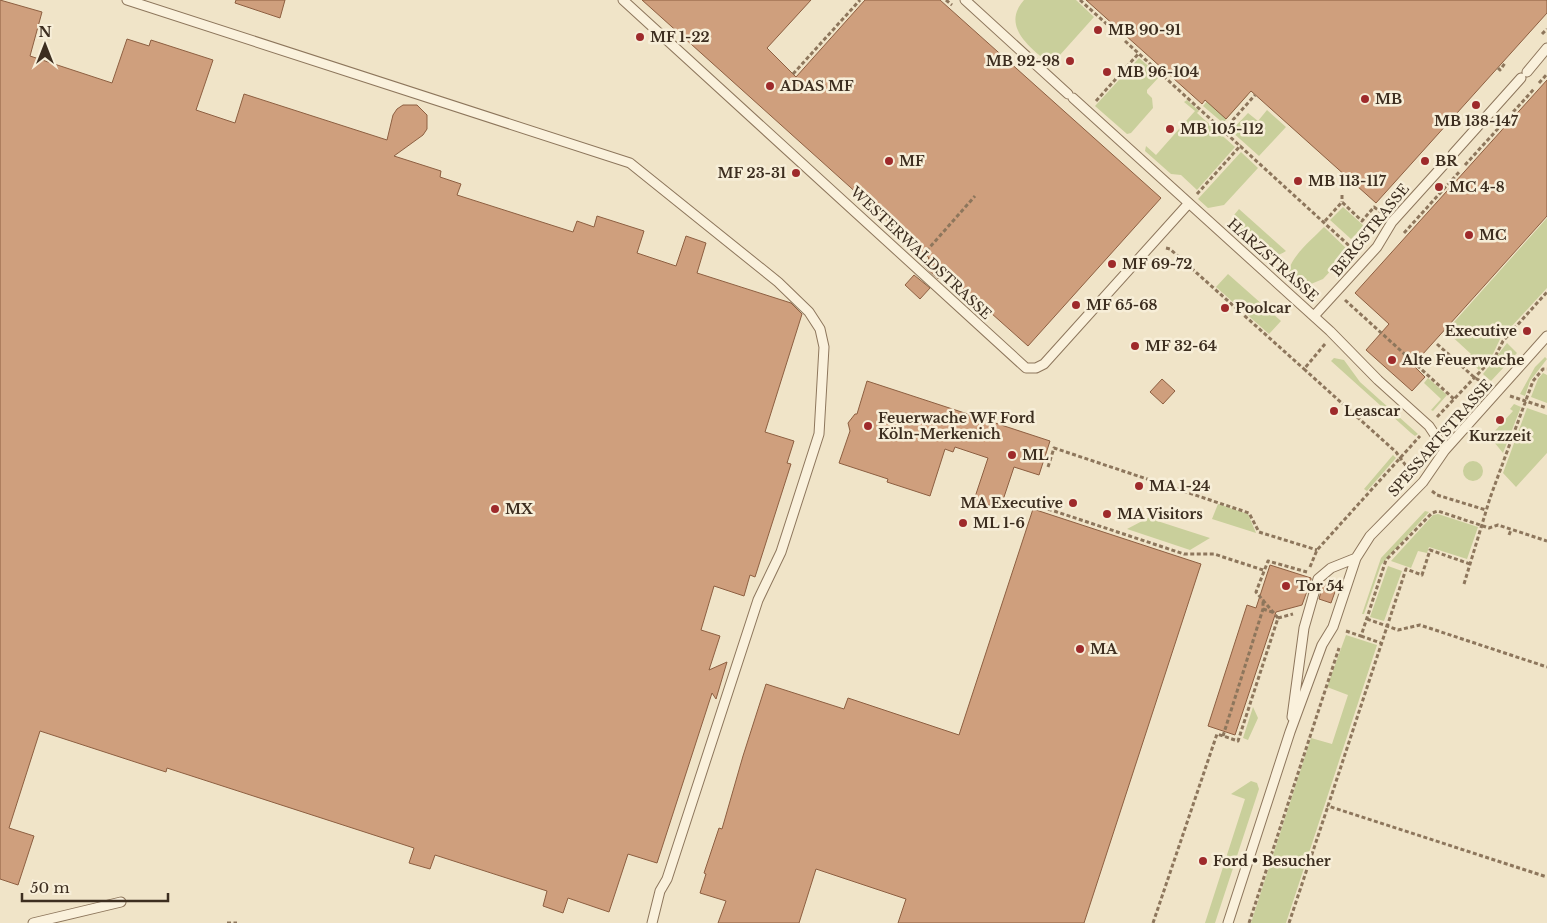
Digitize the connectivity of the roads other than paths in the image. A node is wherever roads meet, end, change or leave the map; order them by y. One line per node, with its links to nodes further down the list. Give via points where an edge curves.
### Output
1 (127, 0): 13 (lane, via 630,163 778,282 809,312 820,329 824,347 819,434 780,552 758,600)
2 (622, 0): 5 (lane, WESTERWALDSTRASSE, via 1026,368 1044,364)
3 (965, 0): 5 (lane, HARZSTRASSE)
4 (1547, 48): 6 (lane, BERGSTRASSE, via 1392,222 1378,247)
5 (1189, 203): 6 (lane, HARZSTRASSE)
6 (1314, 316): 8 (lane, HARZSTRASSE, via 1429,426)
7 (1547, 336): 8 (lane, SPESSARTSTRASSE)
8 (1445, 450): 9 (lane, SPESSARTSTRASSE, via 1423,482 1370,536)
9 (1356, 558): 10 (lane, SPESSARTSTRASSE); 10 (lane, via 1331,568 1318,579 1304,628)
10 (1290, 732): 14 (lane)
11 (121, 902): 12 (lane)
12 (33, 923)
13 (652, 923)
14 (1228, 923)

